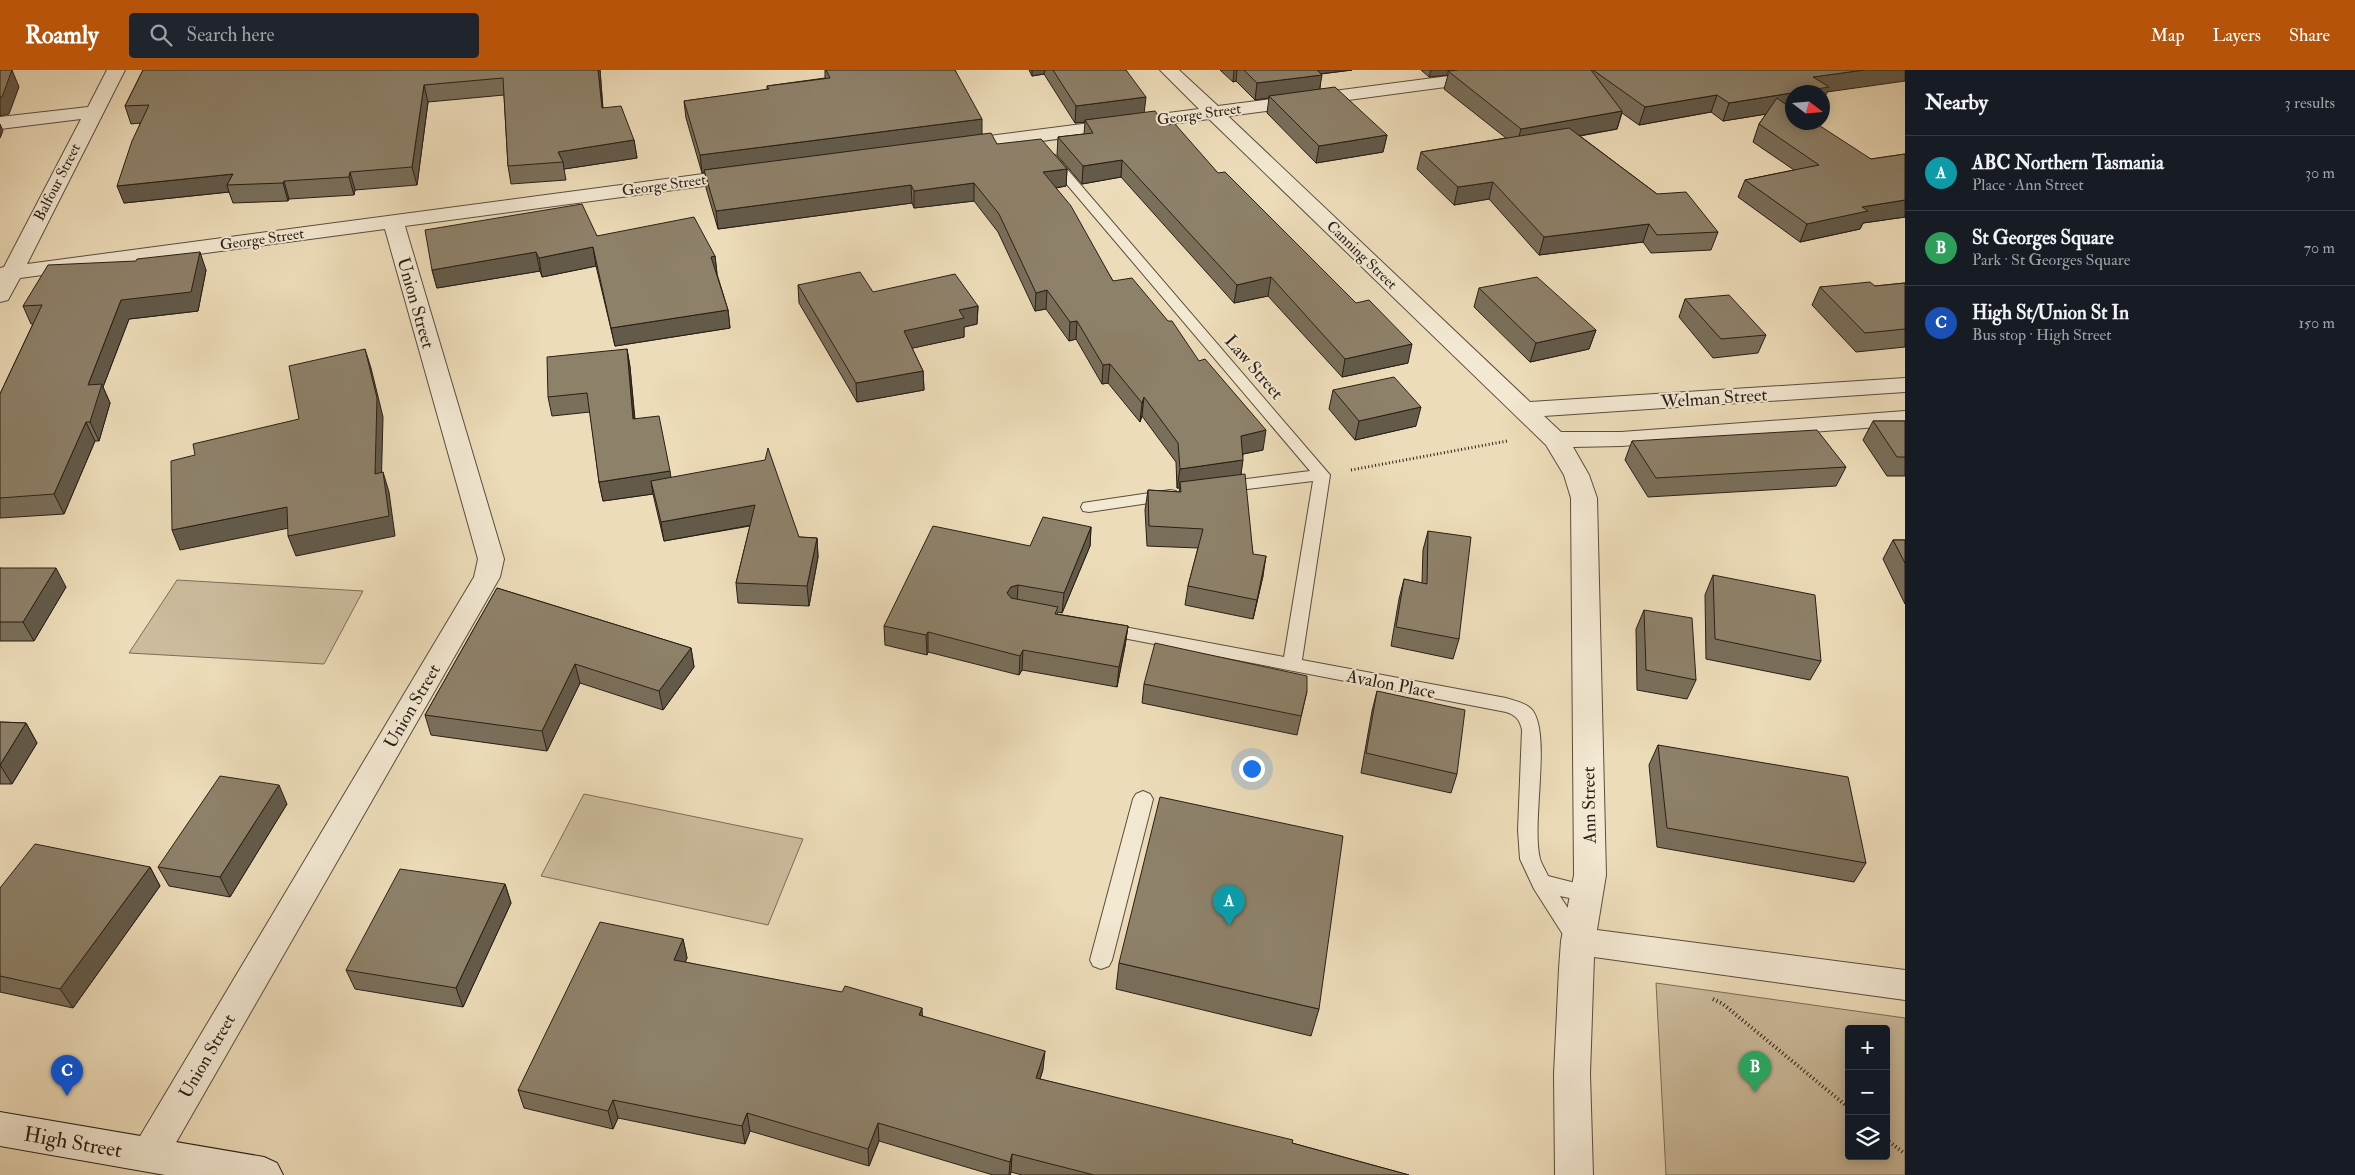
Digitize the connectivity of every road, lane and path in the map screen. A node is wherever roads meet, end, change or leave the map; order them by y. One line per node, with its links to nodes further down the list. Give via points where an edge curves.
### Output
1 (116, 70): 4 (street, Balfour Street)
2 (1169, 70): 5 (street, Canning Street)
3 (1536, 70): 5 (street, George Street)
4 (93, 112): 6 (street); 11 (street, Balfour Street)
5 (1213, 112): 7 (street, George Street); 14 (street, Canning Street)
6 (0, 123)
7 (1032, 136): 8 (street, George Street); 18 (lane, Law Street)
8 (944, 148)
9 (758, 173): 10 (street, George Street)
10 (394, 221): 11 (street, George Street); 35 (street, Union Street, via 491,559 487,577)
11 (6, 274): 12 (street, Balfour Street)
12 (0, 295)
13 (1905, 385): 14 (street, Welman Street)
14 (1523, 410): 17 (street, Canning Street)
15 (1905, 418): 17 (street, Welman Street, via 1621,439)
16 (1512, 440): 18 (path)
17 (1555, 440): 26 (street, Ann Street, via 1571,462 1584,498)
18 (1322, 475): 19 (lane); 23 (lane)
19 (1210, 489)
20 (1182, 493): 21 (lane)
21 (1090, 507)
22 (1083, 625): 23 (lane, Avalon Place)
23 (1292, 665): 25 (lane, Avalon Place, via 1506,705 1526,714 1531,730 1528,846)
24 (1143, 799): 28 (lane)
25 (1541, 883): 26 (lane); 27 (lane, Avalon Place)
26 (1588, 894): 27 (street, Ann Street)
27 (1578, 942): 29 (street); 37 (street, Ann Street, via 1572,1074)
28 (1101, 960)
29 (1905, 985)
30 (1708, 997): 31 (path, via 1723,1004)
31 (1845, 1105)
32 (0, 1129): 35 (street, High Street)
33 (1890, 1142): 34 (path)
34 (1905, 1154)
35 (150, 1156): 36 (street, High Street)
36 (264, 1175)
37 (1574, 1175)

